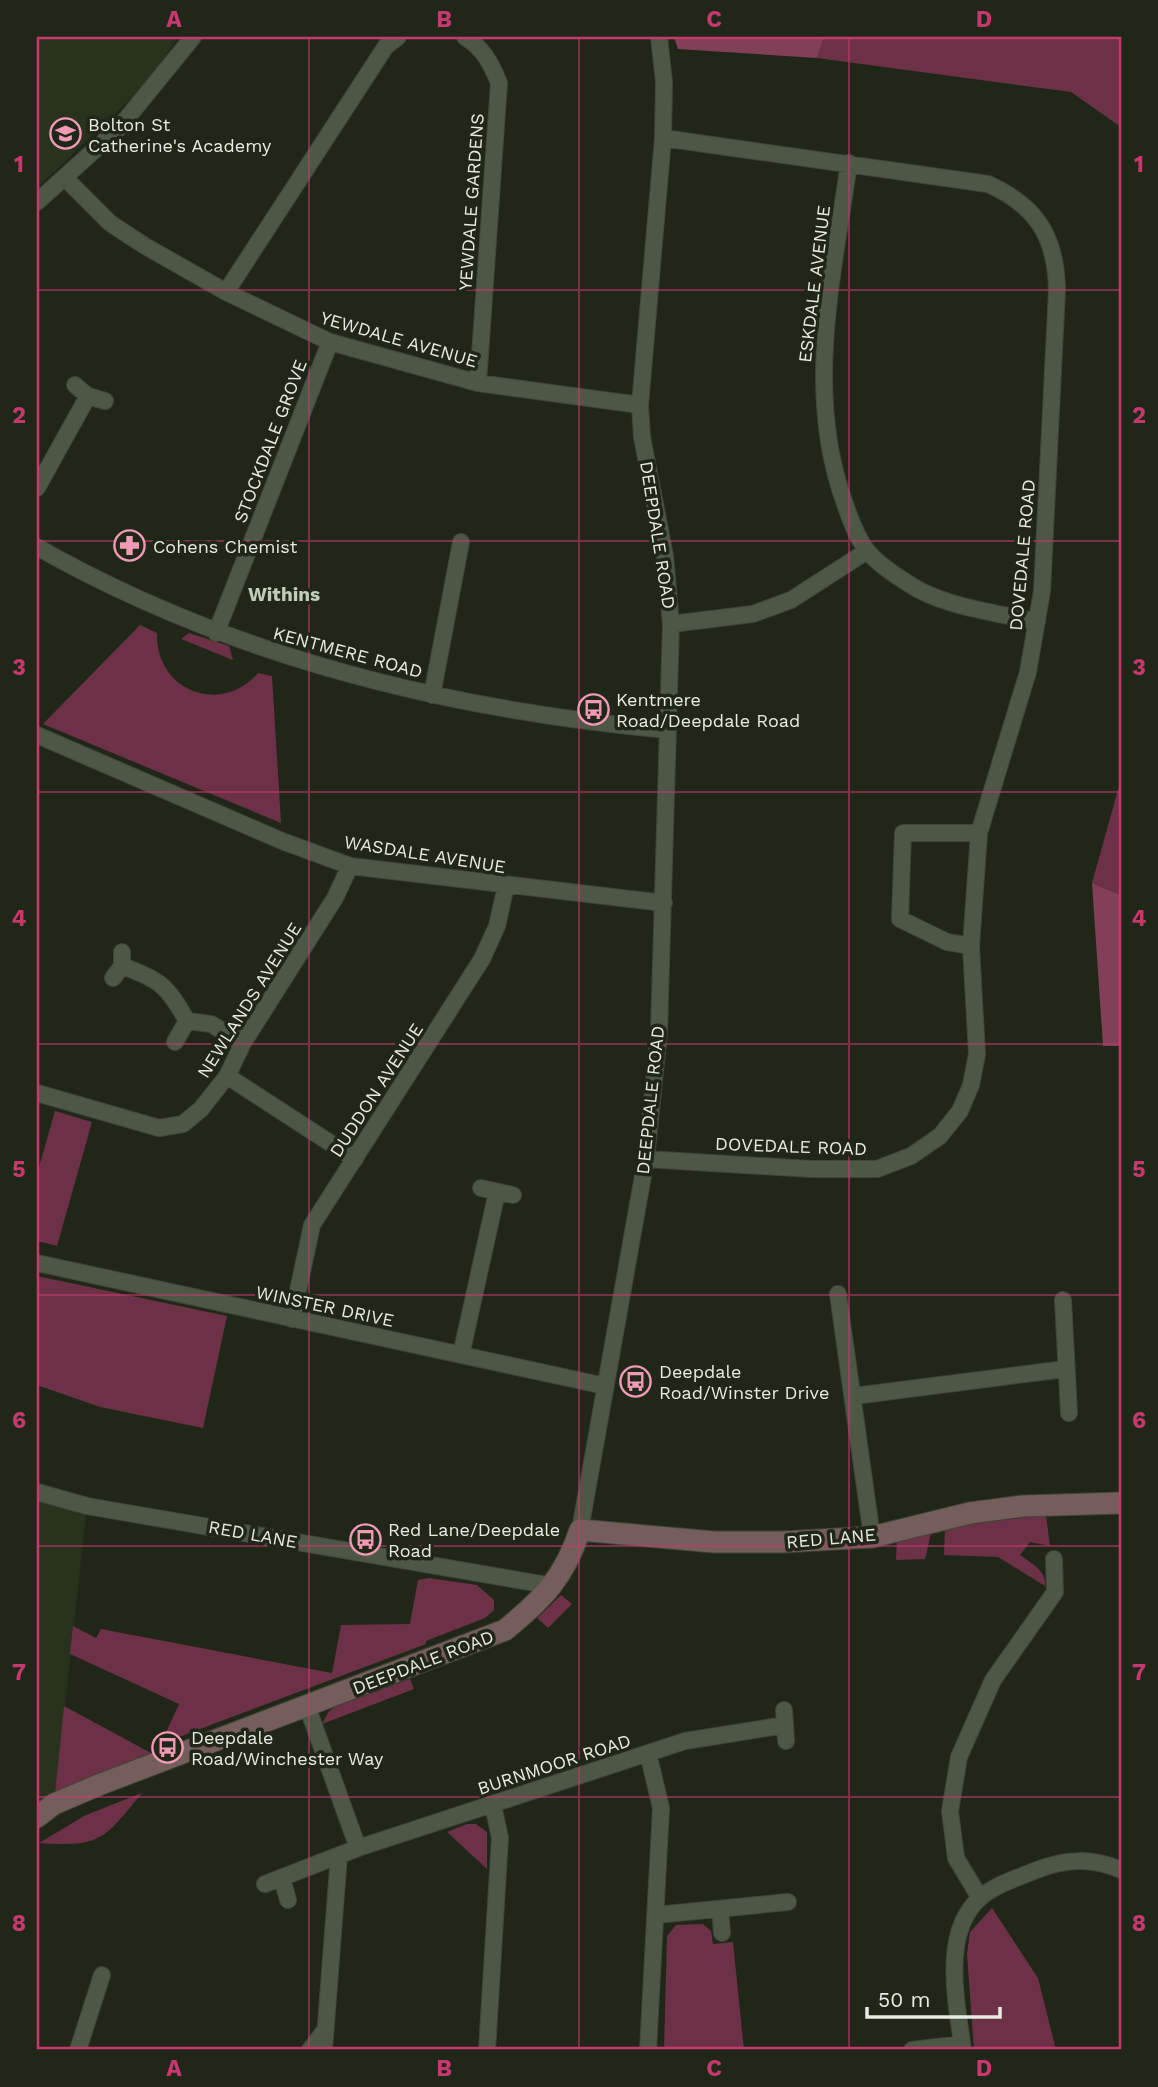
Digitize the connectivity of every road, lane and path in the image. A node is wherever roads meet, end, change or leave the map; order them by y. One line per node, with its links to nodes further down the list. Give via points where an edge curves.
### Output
1 (192, 37): 7 (street, via 119,128)
2 (398, 37): 9 (street, via 386,46)
3 (465, 37): 11 (street, YEWDALE GARDENS, via 478,46 499,83)
4 (659, 37): 5 (street, DEEPDALE ROAD)
5 (663, 138): 6 (street, DOVEDALE ROAD); 13 (street, DEEPDALE ROAD)
6 (849, 163): 17 (street, ESKDALE AVENUE, via 824,334 822,383 835,479); 18 (street, DOVEDALE ROAD, via 988,184 1023,204 1047,235 1058,290 1045,556)
7 (66, 179): 8 (street); 9 (street, YEWDALE AVENUE, via 110,223)
8 (37, 202)
9 (226, 292): 10 (street, YEWDALE AVENUE)
10 (330, 342): 11 (street, YEWDALE AVENUE); 20 (street, STOCKDALE GROVE)
11 (478, 383): 13 (street, YEWDALE AVENUE)
12 (105, 401): 14 (street, via 82,390)
13 (640, 405): 19 (street, DEEPDALE ROAD, via 665,556)
14 (37, 488)
15 (461, 540): 21 (street)
16 (37, 547): 20 (street, KENTMERE ROAD)
17 (867, 551): 18 (street, ESKDALE AVENUE, via 920,590 953,603); 19 (street, via 791,600 753,614)
18 (1037, 622): 24 (street, DOVEDALE ROAD, via 1025,683)
19 (671, 624): 22 (street, DEEPDALE ROAD)
20 (216, 633): 21 (street, KENTMERE ROAD)
21 (432, 695): 22 (street, KENTMERE ROAD, via 534,715)
22 (668, 730): 27 (street, DEEPDALE ROAD)
23 (37, 736): 25 (street, WASDALE AVENUE)
24 (979, 833): 28 (street, DOVEDALE ROAD); 28 (street, via 903,833 900,919 947,942)
25 (350, 866): 26 (street, WASDALE AVENUE); 32 (street, NEWLANDS AVENUE, via 335,898)
26 (506, 886): 27 (street, WASDALE AVENUE); 35 (street, DUDDON AVENUE, via 497,926 482,959)
27 (664, 902): 36 (street, DEEPDALE ROAD, via 659,1032)
28 (971, 946): 36 (street, DOVEDALE ROAD, via 977,1054 971,1085 960,1111 940,1136 911,1156 877,1169)
29 (119, 965): 30 (street, via 160,982)
30 (187, 1021): 31 (street); 32 (street, via 211,1024)
31 (175, 1042)
32 (243, 1043): 33 (street, NEWLANDS AVENUE)
33 (227, 1076): 34 (street, NEWLANDS AVENUE, via 183,1124 159,1128); 35 (street)
34 (37, 1093)
35 (355, 1159): 41 (street, DUDDON AVENUE, via 312,1225)
36 (646, 1159): 44 (street, DEEPDALE ROAD)
37 (497, 1192): 42 (street)
38 (37, 1263): 41 (street, WINSTER DRIVE)
39 (838, 1294): 45 (street)
40 (1063, 1300): 43 (street)
41 (292, 1319): 42 (street, WINSTER DRIVE)
42 (461, 1355): 44 (street, WINSTER DRIVE)
43 (1065, 1369): 45 (street); 46 (street)
44 (605, 1386): 49 (street, DEEPDALE ROAD)
45 (854, 1396): 50 (street)
46 (1069, 1413)
47 (37, 1492): 52 (street, RED LANE, via 87,1506)
48 (1121, 1503): 50 (street, RED LANE, via 970,1513)
49 (580, 1530): 50 (street, RED LANE, via 714,1542); 52 (street, DEEPDALE ROAD, via 569,1561)
50 (872, 1537)
51 (1054, 1559): 63 (street, via 1055,1592 993,1680 959,1757 950,1811 956,1858)
52 (553, 1586): 53 (street, DEEPDALE ROAD, via 505,1630)
53 (307, 1706): 57 (street, DEEPDALE ROAD, via 101,1784 54,1804); 58 (street)
54 (785, 1725): 55 (street, BURNMOOR ROAD, via 704,1737)
55 (648, 1753): 56 (street, BURNMOOR ROAD); 67 (street, via 661,1808)
56 (493, 1805): 58 (street, BURNMOOR ROAD); 75 (street, via 500,1838)
57 (37, 1817)
58 (358, 1848): 59 (street, BURNMOOR ROAD)
59 (339, 1855): 61 (street, BURNMOOR ROAD); 70 (street)
60 (1121, 1870): 63 (street, via 1077,1859 1051,1864)
61 (282, 1878): 62 (street, BURNMOOR ROAD); 64 (street)
62 (265, 1884)
63 (980, 1898): 71 (street, via 961,1927 954,1955)
64 (288, 1900)
65 (788, 1902): 66 (street)
66 (720, 1909): 67 (street); 68 (street)
67 (656, 1915): 76 (street)
68 (722, 1933)
69 (102, 1975): 72 (street)
70 (325, 2030): 73 (street); 74 (street)
71 (963, 2047): 77 (street)
72 (78, 2050)
73 (310, 2050)
74 (324, 2050)
75 (487, 2050)
76 (648, 2050)
77 (912, 2050)

